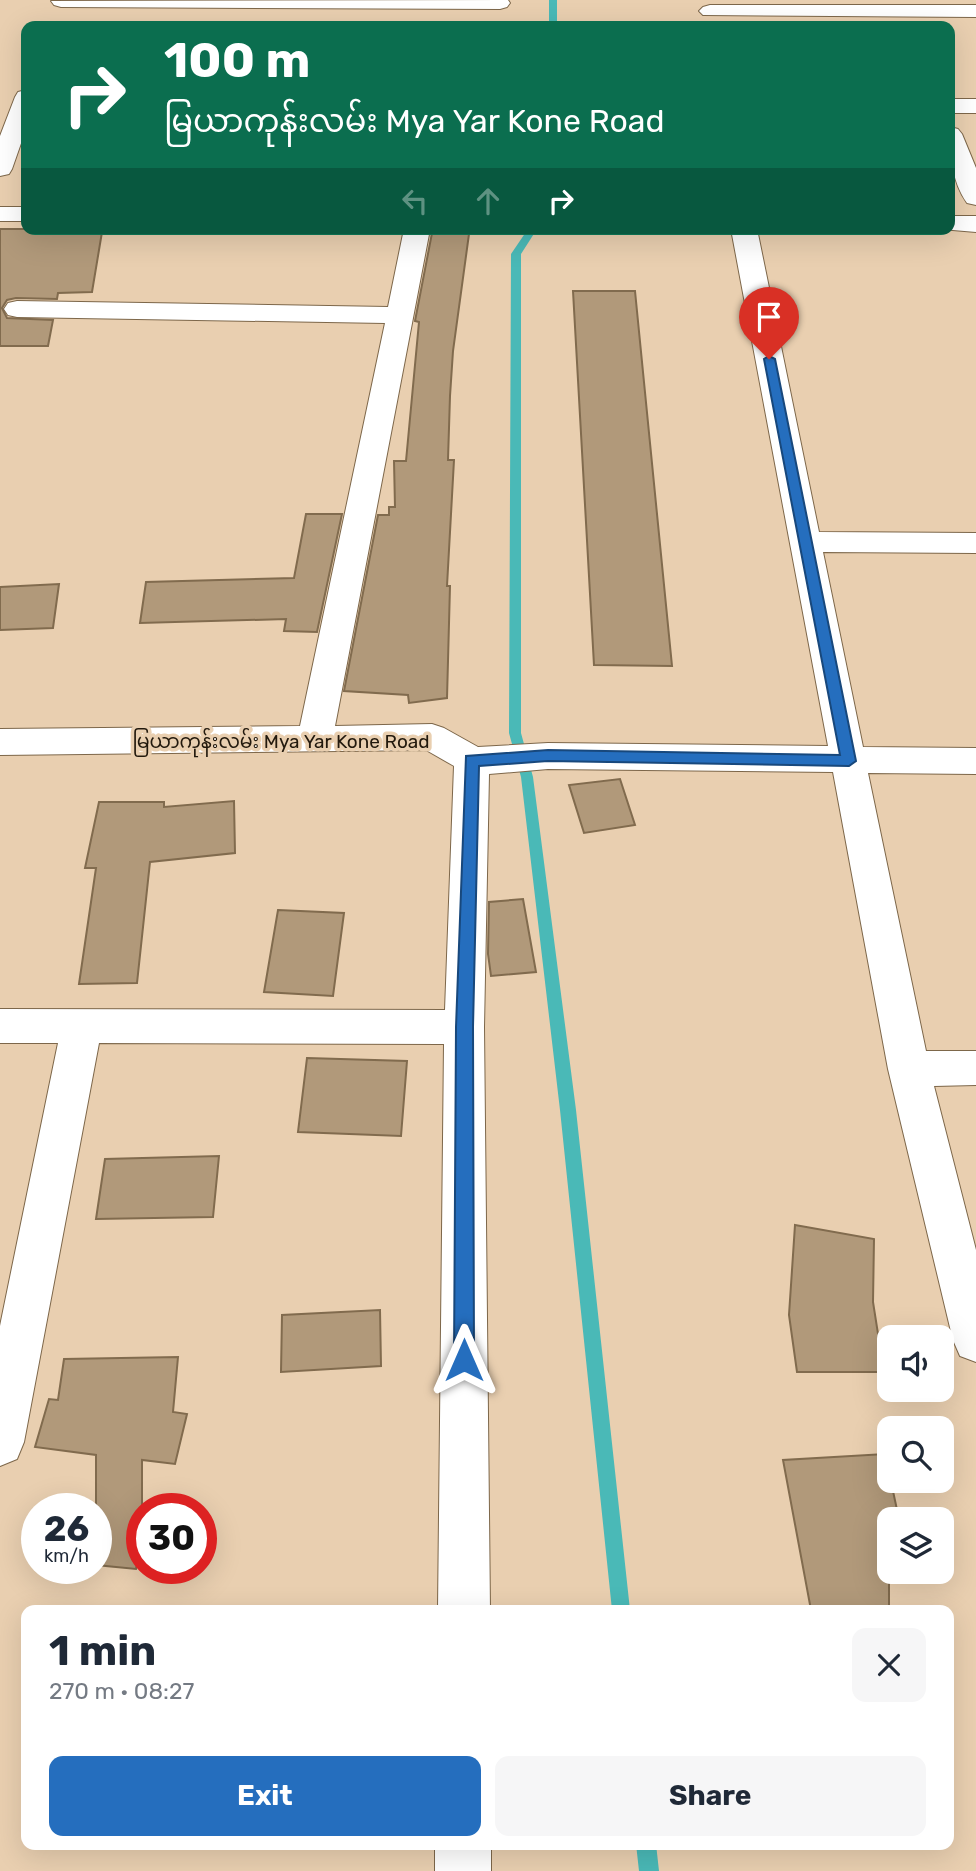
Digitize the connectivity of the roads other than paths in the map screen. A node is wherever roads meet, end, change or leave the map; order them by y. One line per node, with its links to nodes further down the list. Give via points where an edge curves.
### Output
1 (61, 1): 2 (street); 7 (street)
2 (304, 2): 3 (street); 8 (street)
3 (500, 2): 9 (street)
4 (976, 11): 6 (street)
5 (710, 13): 6 (street)
6 (904, 18)
7 (54, 21)
8 (301, 21)
9 (500, 21)
10 (955, 106): 11 (street)
11 (976, 106)
12 (21, 111): 14 (street)
13 (955, 146): 15 (street)
14 (0, 169)
15 (976, 198)
16 (0, 214): 17 (street)
17 (21, 214)
18 (955, 224): 19 (street)
19 (976, 224)
20 (416, 235): 23 (street)
21 (745, 235): 24 (street)
22 (17, 309): 23 (street)
23 (399, 315): 26 (street)
24 (805, 542): 25 (street); 29 (street)
25 (976, 543)
26 (316, 738): 27 (street, မြယာကုန်းလမ်း Mya Yar Kone Road); 28 (street, မြယာကုန်းလမ်း Mya Yar Kone Road, via 432,737)
27 (0, 742)
28 (484, 761): 29 (street, via 548,755); 33 (street)
29 (849, 761): 30 (street); 35 (street)
30 (976, 761)
31 (0, 1026): 32 (street)
32 (82, 1026): 33 (street); 37 (street)
33 (464, 1027): 38 (street)
34 (976, 1068): 35 (street)
35 (909, 1069): 36 (street)
36 (976, 1340)
37 (0, 1442)
38 (464, 1605)
39 (463, 1850): 40 (street)
40 (463, 1871)

